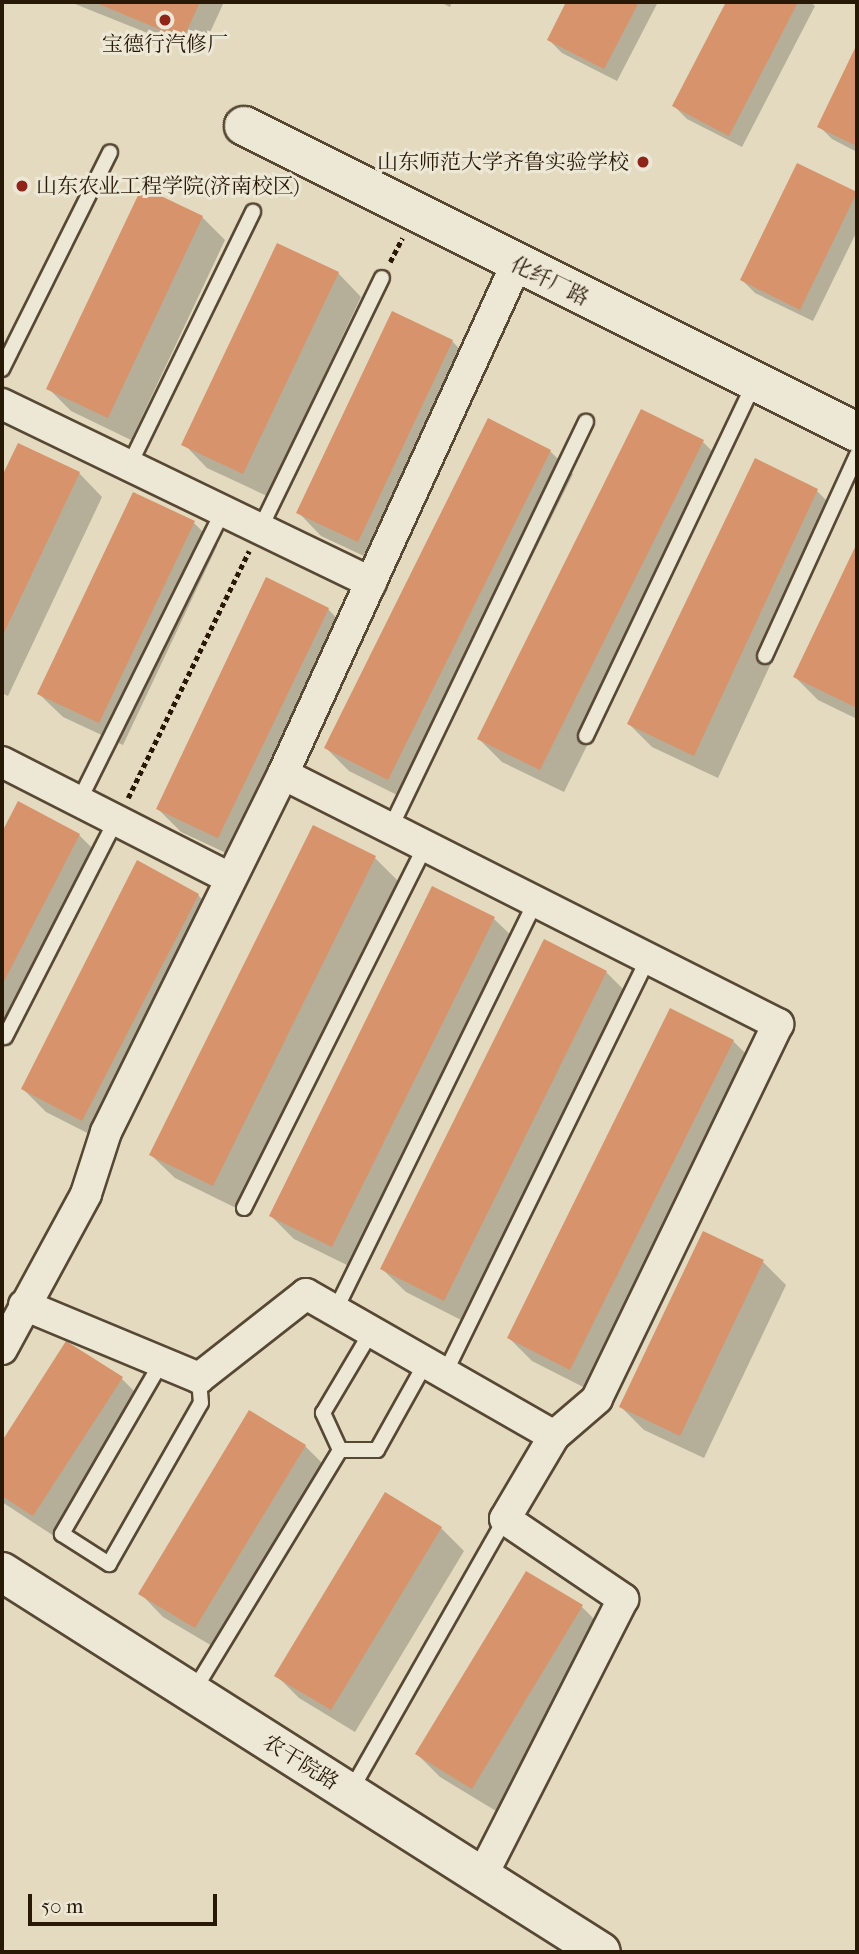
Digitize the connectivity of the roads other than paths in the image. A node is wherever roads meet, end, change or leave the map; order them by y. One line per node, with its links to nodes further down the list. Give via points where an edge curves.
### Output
1 (244, 126): 4 (street, 化纤厂路)
2 (110, 152): 6 (lane)
3 (253, 212): 12 (lane)
4 (516, 265): 7 (street, 化纤厂路); 15 (street)
5 (382, 278): 14 (lane)
6 (2, 369)
7 (755, 382): 10 (street, 化纤厂路); 17 (lane)
8 (4, 412): 12 (street)
9 (586, 422): 22 (lane)
10 (857, 432)
11 (857, 455): 16 (lane)
12 (130, 466): 13 (street)
13 (223, 511): 14 (street); 20 (lane)
14 (260, 529): 15 (street)
15 (371, 582): 19 (street)
16 (765, 656)
17 (586, 736)
18 (2, 762): 20 (street)
19 (283, 774): 22 (street); 24 (street)
20 (79, 801): 21 (street)
21 (116, 820): 24 (street); 27 (lane)
22 (390, 829): 23 (street)
23 (425, 846): 25 (street); 28 (lane)
24 (228, 877): 29 (street, via 106,1132 86,1194)
25 (535, 901): 26 (street); 30 (lane)
26 (648, 959): 34 (lane); 36 (street, via 778,1024 597,1399)
27 (5, 1037)
28 (244, 1208)
29 (24, 1305): 32 (street); 33 (street)
30 (335, 1311): 31 (street); 35 (street, via 306,1294)
31 (371, 1332): 34 (street); 37 (lane, via 323,1413)
32 (2, 1349)
33 (161, 1363): 35 (street); 35 (lane, via 62,1534 109,1564 201,1402)
34 (434, 1370): 36 (street); 37 (lane, via 377,1450)
35 (199, 1378)
36 (554, 1436): 38 (street)
37 (340, 1450): 40 (lane)
38 (505, 1519): 41 (lane); 42 (street, via 623,1598)
39 (2, 1572): 40 (street, 农干院路)
40 (192, 1693): 41 (street, 农干院路)
41 (350, 1793): 42 (street, 农干院路)
42 (482, 1877): 43 (street, 农干院路)
43 (578, 1946)

